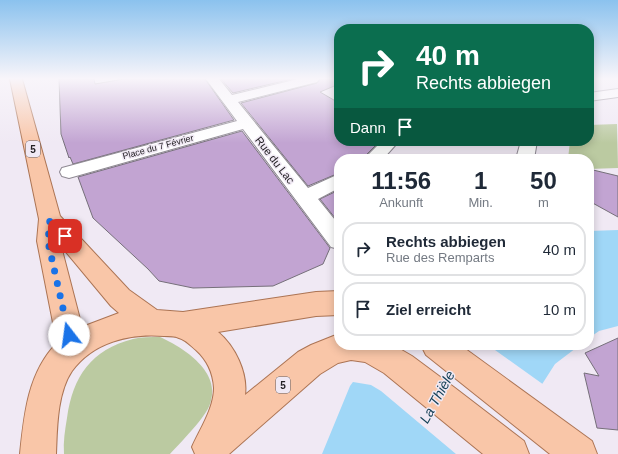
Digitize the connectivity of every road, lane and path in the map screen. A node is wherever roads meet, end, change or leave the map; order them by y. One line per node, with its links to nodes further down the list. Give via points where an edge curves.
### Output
1 (21, 100): 9 (main road, 5)
2 (229, 100): 3 (street, Rue du Lac)
3 (247, 123): 6 (street, Place du 7 Février); 8 (street, Rue du Lac)
4 (386, 146): 5 (street)
5 (378, 154)
6 (69, 172)
7 (334, 183): 8 (street)
8 (304, 198): 10 (street, Rue du Lac)
9 (50, 219): 12 (main road, 5, via 120,298); 14 (main road, 5, via 48,242)
10 (334, 235)
11 (334, 303): 13 (main road)
12 (151, 322): 13 (main road); 14 (main road, via 115,327)
13 (182, 325): 18 (main road, via 199,334 214,347 225,364 230,388 228,409)
14 (73, 348): 19 (main road, via 50,379 41,417)
15 (335, 350): 18 (main road, 5, via 324,353 309,363)
16 (370, 350): 20 (main road, 5, via 386,357 459,411)
17 (443, 350): 21 (main road)
18 (208, 450)
19 (38, 454)
20 (511, 454)
21 (579, 454)

